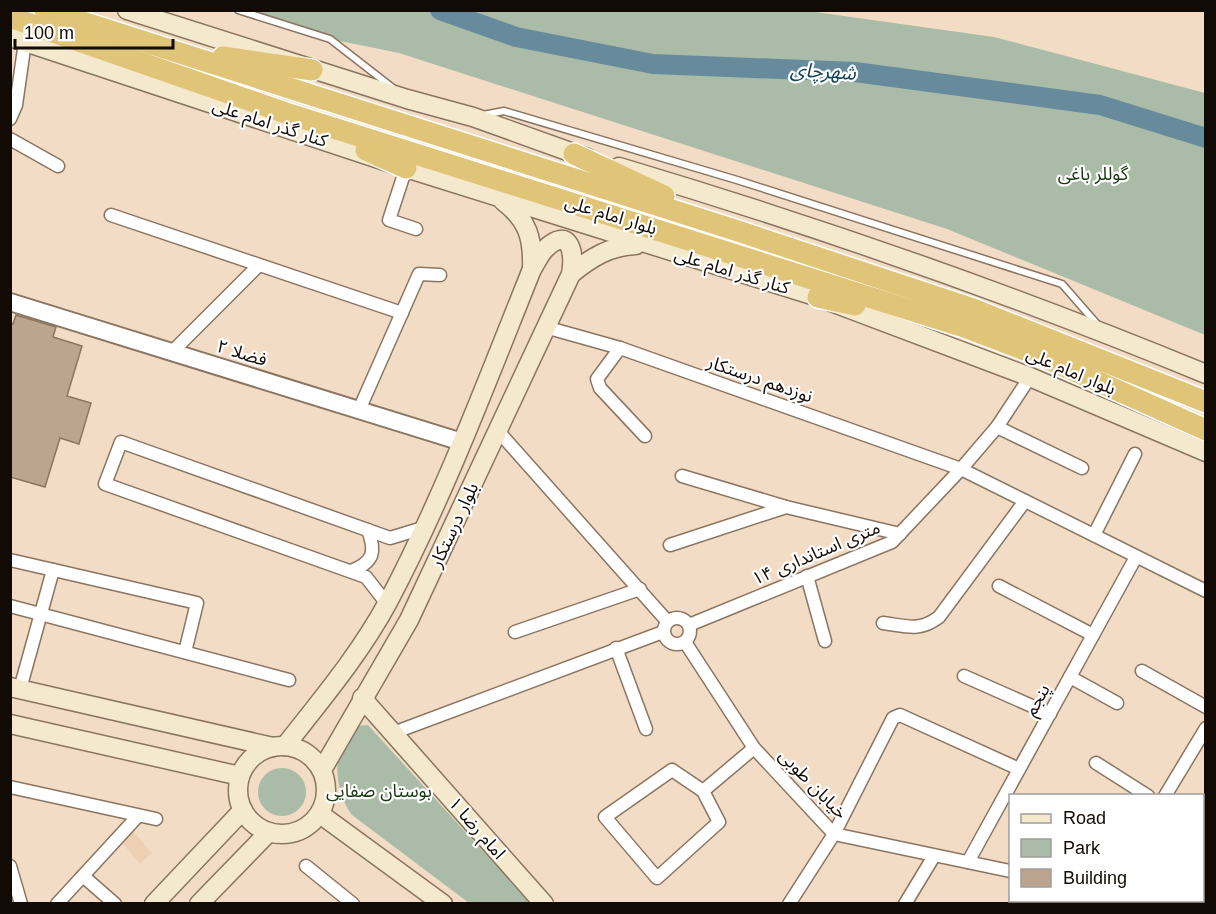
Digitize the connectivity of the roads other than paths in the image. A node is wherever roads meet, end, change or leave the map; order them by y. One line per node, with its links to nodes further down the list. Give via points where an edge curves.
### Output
1 (45, 10): 6 (highway, بلوار امام علی)
2 (127, 10): 7 (main road)
3 (238, 10): 8 (lane, via 330,39)
4 (10, 17): 9 (highway, بلوار امام علی)
5 (17, 40): 11 (street, via 16,105); 15 (main road, کنار گذر امام علی)
6 (163, 49): 7 (highway); 19 (highway, بلوار امام علی)
7 (312, 70): 8 (main road)
8 (407, 99): 10 (main road)
9 (286, 113): 15 (highway); 29 (highway, بلوار امام علی)
10 (473, 117): 13 (main road); 30 (lane, via 504,111 737,180 1062,284)
11 (10, 119)
12 (10, 139): 14 (street)
13 (574, 154): 19 (highway); 30 (main road, via 742,204)
14 (58, 166)
15 (405, 168): 16 (main road, کنار گذر امام علی); 18 (street, via 389,220)
16 (494, 194): 20 (main road, کنار گذر امام علی); 22 (main road, via 519,213 533,251)
17 (111, 215): 21 (street)
18 (416, 229)
19 (741, 232): 35 (highway, بلوار امام علی, via 973,309)
20 (646, 245): 23 (main road, via 618,246 592,257); 25 (main road, کنار گذر امام علی)
21 (259, 265): 27 (street); 32 (street)
22 (532, 269): 23 (main road, via 543,250 557,241 566,242 575,257); 41 (main road, بلوار درستکار)
23 (571, 274): 28 (main road, بلوار درستکار)
24 (440, 275): 27 (street, via 419,274)
25 (818, 297): 29 (highway); 34 (main road, کنار گذر امام علی)
26 (10, 302): 32 (street, فضلا ۲)
27 (402, 314): 36 (street)
28 (545, 327): 31 (street, نوزدهم درستکار); 39 (main road, بلوار درستکار)
29 (964, 327): 38 (highway, بلوار امام علی, via 1043,357)
30 (1104, 332): 33 (main road)
31 (620, 348): 40 (street, via 597,379 600,388); 45 (street, نوزدهم درستکار)
32 (172, 352): 36 (street, فضلا ۲)
33 (1206, 374)
34 (1030, 377): 37 (street, ۱۴ متری استانداری); 42 (main road, کنار گذر امام علی)
35 (1206, 402)
36 (358, 410): 41 (street, فضلا ۲)
37 (997, 427): 44 (street); 45 (street, ۱۴ متری استانداری)
38 (1206, 429)
39 (498, 431): 60 (street); 79 (main road, بلوار درستکار, via 409,620)
40 (645, 436)
41 (462, 442): 49 (main road, بلوار درستکار)
42 (1206, 452)
43 (1135, 454): 52 (street)
44 (1082, 468)
45 (961, 469): 47 (street, نوزدهم درستکار); 51 (street, ۱۴ متری استانداری)
46 (682, 476): 48 (street)
47 (1025, 501): 52 (street, نوزدهم درستکار); 65 (street, via 939,617 915,628)
48 (786, 507): 51 (street); 53 (street)
49 (423, 528): 50 (street, via 390,538); 62 (main road, بلوار درستکار)
50 (368, 530): 57 (street, via 372,556 364,566); 57 (street, via 121,442 105,484)
51 (900, 534): 58 (street, ۱۴ متری استانداری, via 884,547)
52 (1094, 535): 54 (street, نوزدهم درستکار)
53 (670, 545)
54 (1136, 556): 61 (street, نوزدهم درستکار); 69 (street, پنجم)
55 (10, 560): 56 (street)
56 (53, 570): 64 (street); 73 (street, via 197,603)
57 (351, 572): 62 (street, via 366,577)
58 (807, 576): 66 (street, ۱۴ متری استانداری); 70 (street)
59 (999, 586): 69 (street)
60 (640, 590): 67 (street); 68 (street)
61 (1206, 591)
62 (387, 604): 87 (main road, بلوار درستکار, via 341,675)
63 (10, 606): 64 (street)
64 (41, 614): 73 (street); 78 (street)
65 (884, 623)
66 (689, 625): 67 (street, via 679,617); 71 (street)
67 (665, 626): 71 (street, via 671,643); 72 (street)
68 (515, 632)
69 (1093, 635): 76 (street, پنجم)
70 (825, 641)
71 (685, 642): 88 (street, خیابان طوبی)
72 (616, 648): 85 (street); 86 (street)
73 (185, 652): 77 (street)
74 (1142, 671): 81 (street)
75 (964, 676): 82 (street)
76 (1070, 677): 80 (street); 82 (street, پنجم)
77 (289, 680)
78 (15, 688): 87 (main road)
79 (362, 698): 86 (main road, امام رضا ۱); 91 (main road, بلوار درستکار)
80 (1117, 703)
81 (1206, 707)
82 (1050, 714): 90 (street, پنجم)
83 (10, 724): 92 (main road)
84 (1206, 728): 96 (street)
85 (646, 729)
86 (393, 733): 116 (main road, امام رضا ۱)
87 (279, 746): 91 (main road, via 306,753); 92 (main road, via 253,757)
88 (754, 748): 94 (street); 102 (street, خیابان طوبی)
89 (1096, 764): 95 (street)
90 (1019, 769): 102 (street, via 900,715 885,729); 104 (street, پنجم)
91 (322, 770): 98 (main road, via 327,792)
92 (240, 776): 97 (main road)
93 (10, 787): 99 (street)
94 (703, 791): 94 (street, via 672,770 605,817 657,878 719,822)
95 (1147, 794)
96 (1166, 794)
97 (243, 810): 101 (main road, via 258,827); 112 (main road)
98 (320, 814): 101 (main road, via 302,830); 115 (main road)
99 (137, 817): 100 (street); 108 (street)
100 (156, 819)
101 (269, 832): 113 (main road)
102 (834, 834): 103 (street, خیابان طوبی); 117 (street)
103 (934, 856): 104 (street, خیابان طوبی); 118 (street)
104 (968, 862): 107 (street, خیابان طوبی)
105 (10, 866): 109 (street)
106 (306, 866): 114 (street)
107 (1009, 871)
108 (82, 876): 110 (street); 111 (street)
109 (21, 903)
110 (57, 903)
111 (116, 903)
112 (154, 903)
113 (199, 903)
114 (353, 903)
115 (443, 903)
116 (544, 903)
117 (789, 903)
118 (905, 903)

